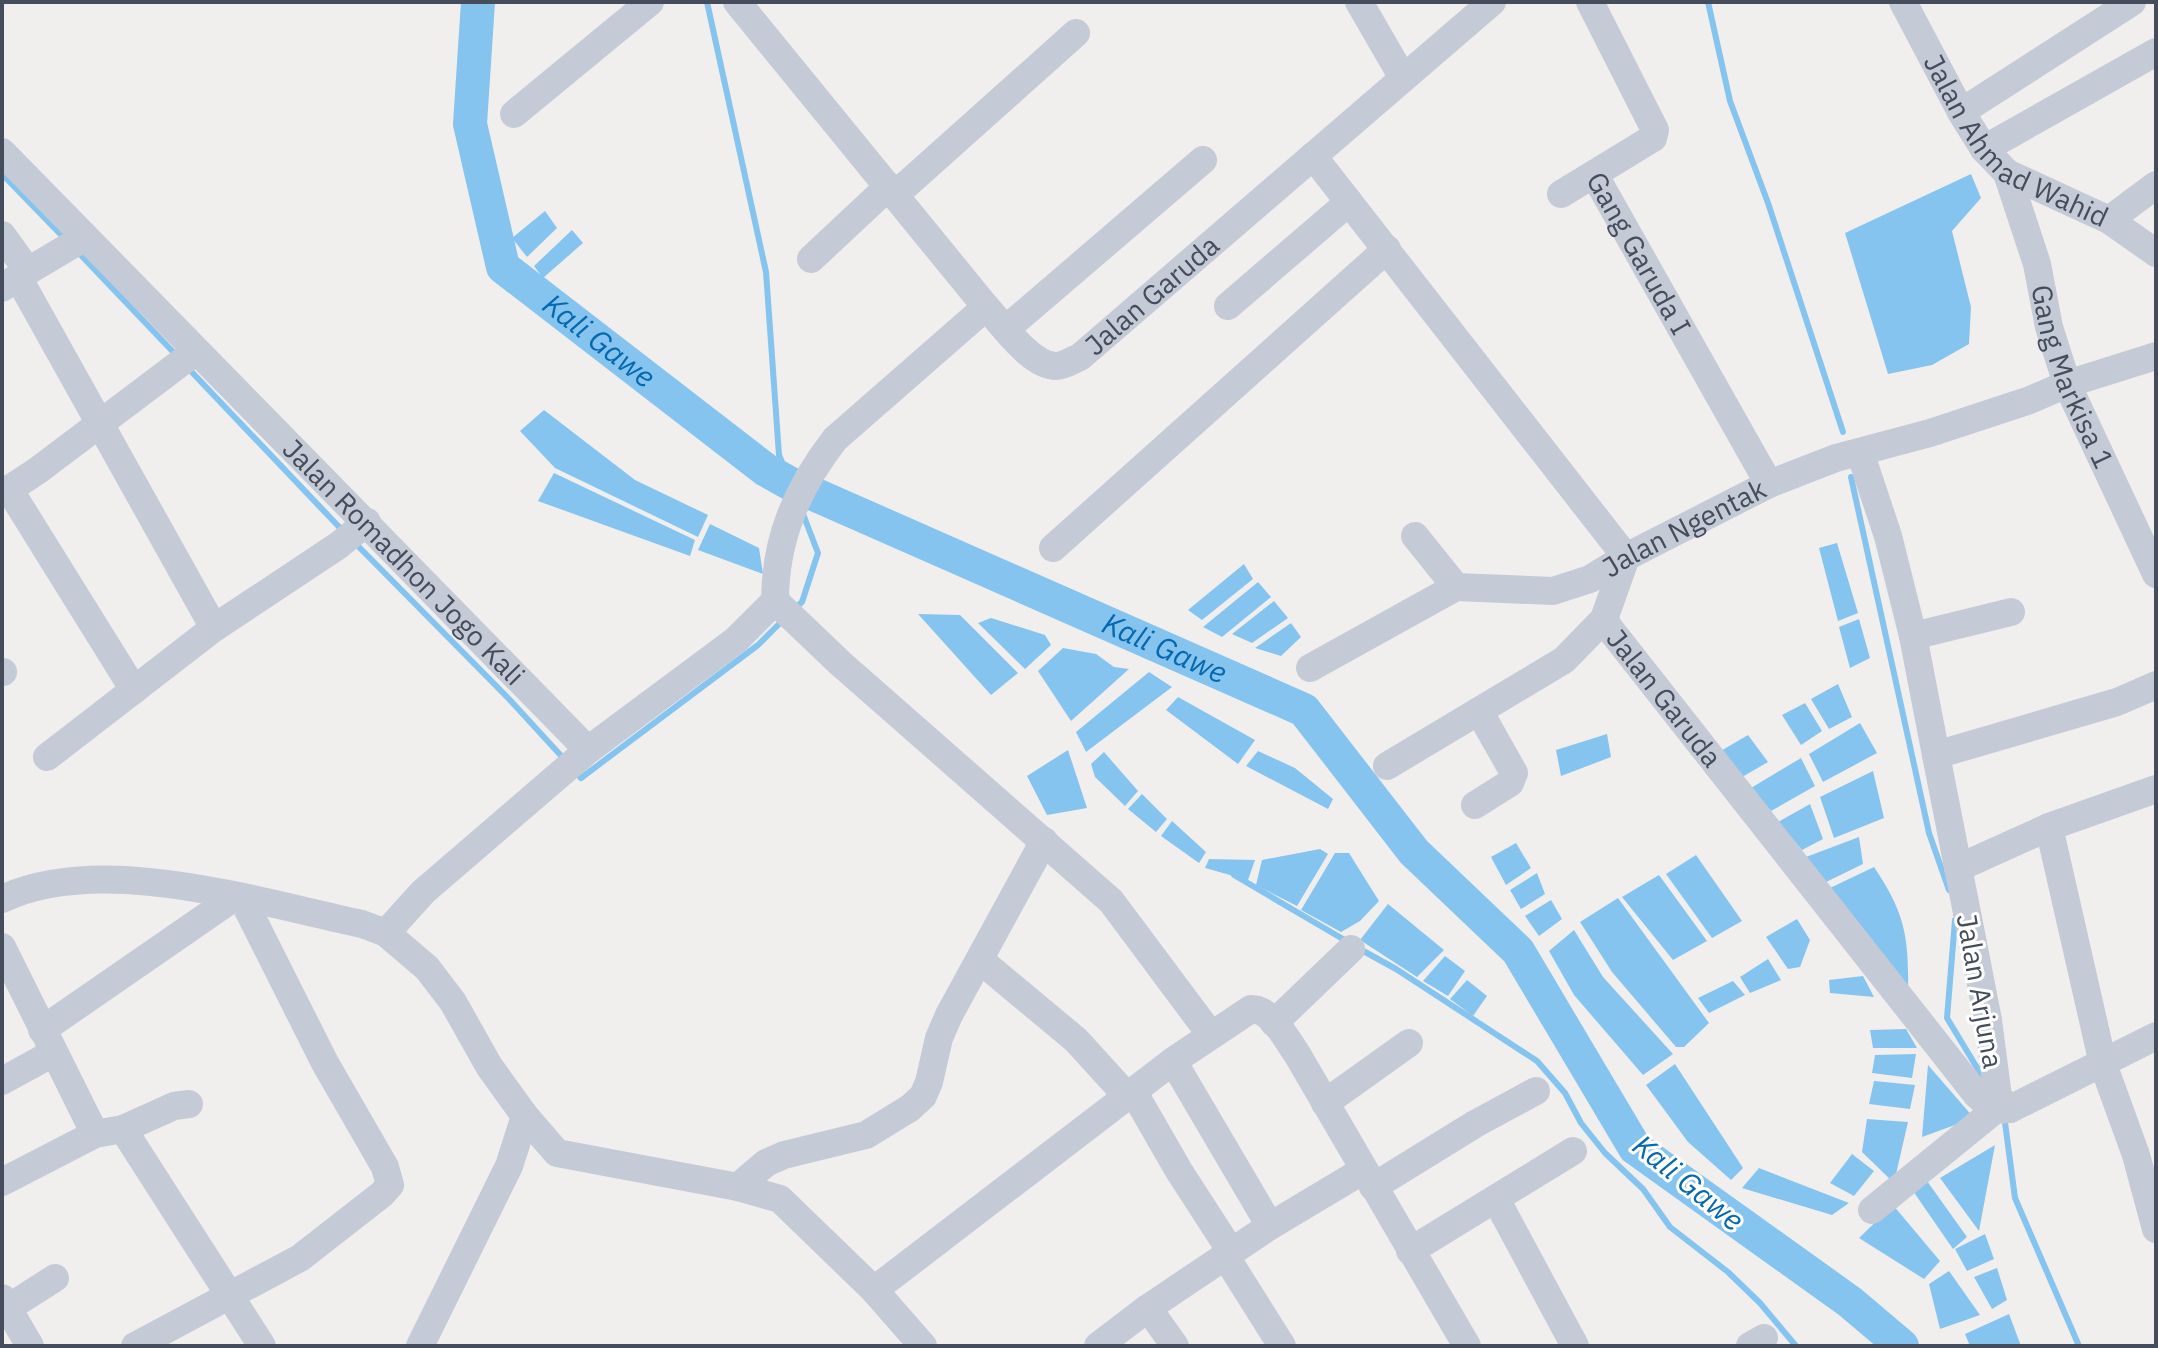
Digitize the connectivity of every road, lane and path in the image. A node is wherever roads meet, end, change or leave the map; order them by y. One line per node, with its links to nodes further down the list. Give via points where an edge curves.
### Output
1 (650, 2): 12 (street)
2 (737, 2): 20 (street, Jalan Garuda)
3 (1359, 2): 10 (street)
4 (1492, 2): 10 (street, Jalan Garuda)
5 (1590, 2): 18 (street, Gang Garuda I, via 1655,130 1653,138)
6 (1903, 2): 11 (street, Jalan Ahmad Wahid)
7 (2130, 3): 11 (street)
8 (1076, 33): 20 (street)
9 (2145, 58): 13 (street)
10 (1403, 78): 15 (street, Jalan Garuda)
11 (1961, 112): 13 (street, Jalan Ahmad Wahid)
12 (514, 114)
13 (1984, 149): 17 (street, Jalan Ahmad Wahid)
14 (2, 152): 25 (street, Jalan Romadhon Jogo Kali)
15 (1313, 156): 22 (street); 32 (street, Jalan Garuda, via 1080,357 1056,366 1041,362)
16 (1203, 160): 32 (street)
17 (2007, 173): 23 (street, Jalan Ahmad Wahid); 35 (street, Gang Markisa 1)
18 (1594, 174): 21 (street); 38 (street, Gang Garuda I)
19 (2156, 185): 23 (street)
20 (892, 190): 28 (street); 31 (street, Jalan Garuda)
21 (1561, 194)
22 (1349, 202): 26 (street); 30 (street)
23 (2109, 220): 27 (street, Jalan Ahmad Wahid)
24 (2, 235): 29 (street)
25 (75, 242): 29 (street); 34 (street, Jalan Romadhon Jogo Kali)
26 (1387, 249): 42 (street); 43 (street)
27 (2156, 253)
28 (811, 259)
29 (16, 279): 36 (street)
30 (1228, 306)
31 (986, 307): 32 (street, Jalan Garuda); 46 (street, via 835,439 819,460 784,529 775,572)
32 (1006, 329)
33 (2156, 356): 35 (street, Jalan Ngentak)
34 (187, 358): 36 (street); 40 (street, Jalan Romadhon Jogo Kali)
35 (2067, 384): 37 (street, Jalan Ngentak); 44 (street, Gang Markisa 1)
36 (99, 426): 39 (street); 49 (street)
37 (1860, 452): 38 (street, Jalan Ngentak); 50 (street, Jalan Arjuna)
38 (1769, 484): 43 (street, Jalan Ngentak)
39 (6, 491): 53 (street)
40 (355, 532): 49 (street); 57 (street, Jalan Romadhon Jogo Kali)
41 (1415, 536): 45 (street)
42 (1053, 548)
43 (1626, 557): 45 (street, Jalan Ngentak, via 1590,579 1553,591); 48 (street, Jalan Garuda)
44 (2156, 574)
45 (1456, 587): 51 (street)
46 (785, 611): 57 (street, via 736,640); 62 (street)
47 (2011, 612): 50 (street)
48 (1604, 619): 54 (street, via 1564,660); 82 (street, Jalan Garuda, via 1977,1095)
49 (214, 628): 53 (street)
50 (1913, 636): 55 (street, Jalan Arjuna)
51 (1310, 668)
52 (2156, 685): 55 (street, via 2117,702)
53 (134, 690): 56 (street)
54 (1479, 711): 58 (street); 60 (street, via 1514,773 1510,783)
55 (1936, 755): 63 (street, Jalan Arjuna)
56 (47, 757)
57 (575, 763): 66 (street, via 423,892)
58 (1387, 766)
59 (2156, 789): 61 (street)
60 (1475, 805)
61 (2049, 827): 63 (street); 76 (street)
62 (1044, 841): 69 (street); 71 (street, via 1111,901)
63 (1958, 868): 82 (street, Jalan Arjuna)
64 (6, 891): 65 (street, via 103,879 164,883)
65 (239, 897): 66 (street); 73 (street); 101 (street, via 390,1185 300,1258)
66 (386, 933): 83 (street, via 439,982)
67 (2, 947): 73 (street)
68 (1351, 949): 70 (street)
69 (980, 960): 79 (street, via 1076,1040); 92 (street, via 939,1038 923,1096 866,1135 784,1155)
70 (1274, 1023): 71 (street, via 1263,1011 1251,1009); 80 (street)
71 (1211, 1035): 75 (street)
72 (2156, 1036): 76 (street)
73 (48, 1041): 77 (street); 85 (street)
74 (1409, 1043): 80 (street)
75 (1173, 1061): 79 (street); 95 (street)
76 (2103, 1064): 82 (street); 87 (street)
77 (2, 1081)
78 (1536, 1091): 90 (street)
79 (1130, 1094): 98 (street); 100 (street)
80 (1325, 1103): 90 (street)
81 (189, 1104): 84 (street)
82 (2003, 1110): 94 (street)
83 (525, 1116): 88 (street); 89 (street)
84 (123, 1129): 85 (street); 101 (street)
85 (95, 1134): 91 (street)
86 (1573, 1151): 93 (street)
87 (2146, 1152): 96 (street)
88 (557, 1153): 89 (street); 92 (street)
89 (509, 1166): 107 (street)
90 (1368, 1179): 95 (street); 97 (street)
91 (2, 1182)
92 (738, 1187): 100 (street, via 780,1199)
93 (1496, 1199): 97 (street); 113 (street)
94 (1872, 1210)
95 (1270, 1226): 98 (street)
96 (2156, 1229)
97 (1410, 1251): 112 (street)
98 (1229, 1255): 103 (street); 111 (street)
99 (55, 1278): 102 (street)
100 (874, 1290): 108 (street)
101 (230, 1295): 105 (street); 106 (street)
102 (5, 1303): 104 (street)
103 (1148, 1308): 109 (street); 110 (street)
104 (30, 1346)
105 (135, 1346)
106 (262, 1346)
107 (420, 1346)
108 (923, 1346)
109 (1098, 1346)
110 (1175, 1346)
111 (1282, 1346)
112 (1467, 1346)
113 (1575, 1346)

